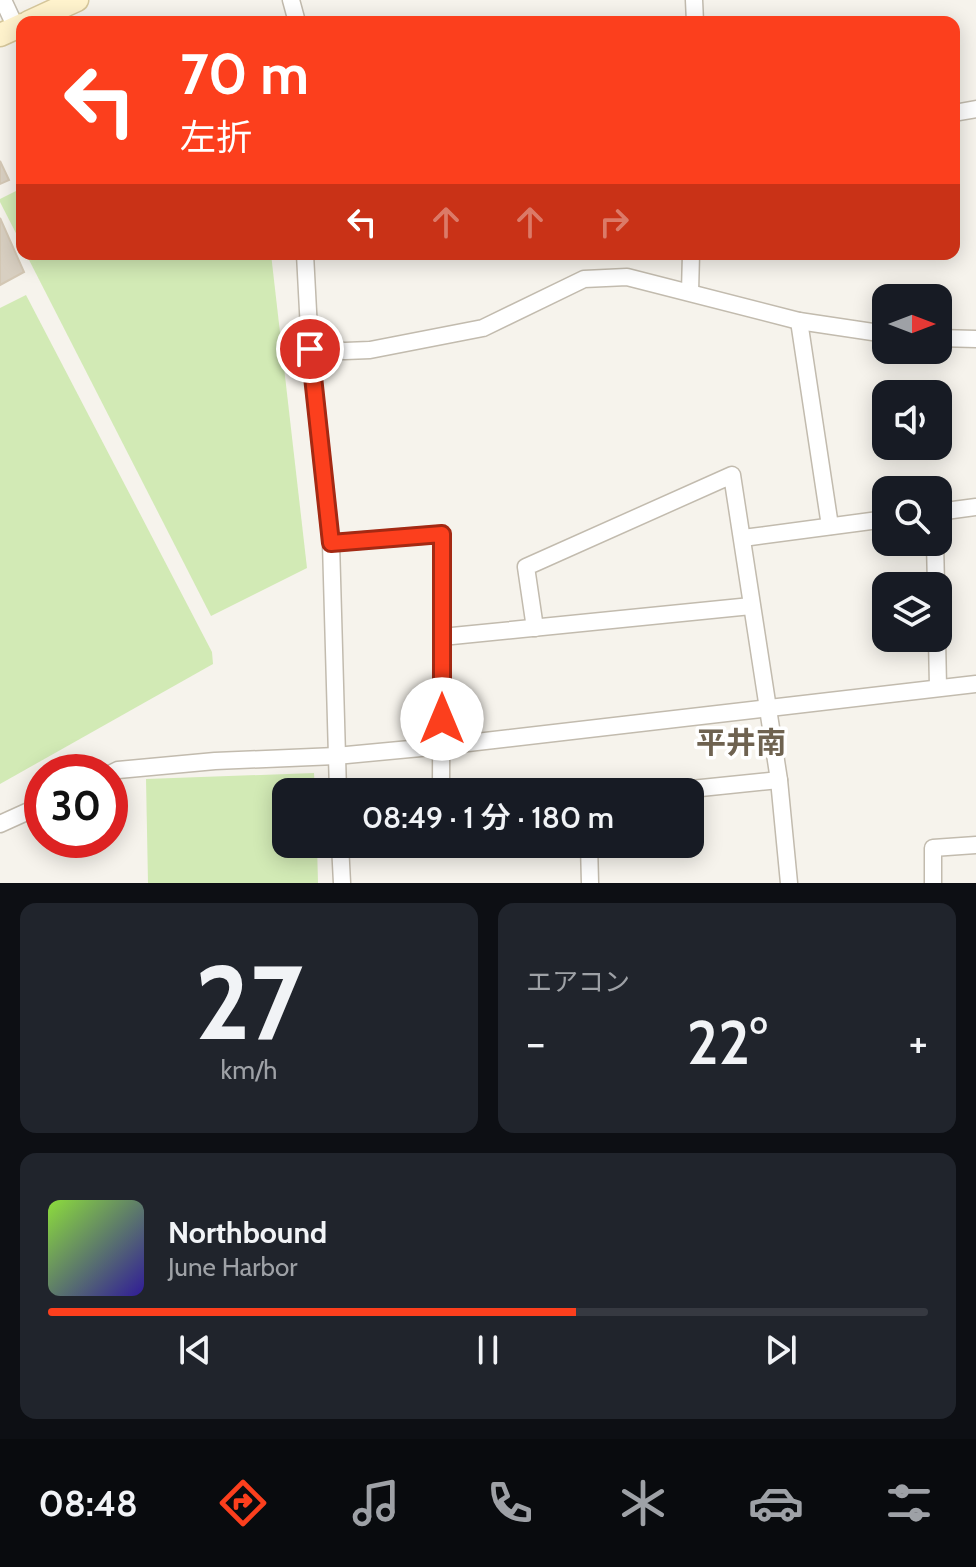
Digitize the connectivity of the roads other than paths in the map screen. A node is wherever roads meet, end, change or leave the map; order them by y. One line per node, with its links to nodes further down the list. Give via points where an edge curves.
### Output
1 (3, 0): 4 (street)
2 (77, 0): 3 (main road)
3 (41, 16)
4 (16, 25)
5 (305, 260): 12 (street)
6 (691, 260): 7 (street)
7 (690, 292): 8 (street); 12 (street, via 627,277 584,279 483,328 370,350)
8 (799, 321): 9 (street); 16 (street)
9 (872, 332)
10 (952, 338): 11 (street)
11 (976, 339)
12 (310, 349): 18 (street)
13 (976, 507): 14 (street)
14 (952, 510)
15 (872, 521): 16 (street)
16 (830, 526): 17 (street)
17 (743, 538): 19 (street); 20 (street, via 732,475 526,567)
18 (331, 543): 21 (street, via 442,534); 27 (street)
19 (751, 606): 20 (street); 25 (street)
20 (535, 628): 21 (street)
21 (442, 637): 26 (street)
22 (937, 652): 24 (street)
23 (976, 684): 24 (street)
24 (938, 687): 25 (street)
25 (768, 707): 26 (street); 31 (street)
26 (442, 746): 27 (street); 30 (street)
27 (336, 756): 28 (street); 29 (street)
28 (128, 769)
29 (337, 778)
30 (441, 778)
31 (779, 780): 32 (street); 40 (street)
32 (704, 788)
33 (24, 813): 34 (street)
34 (0, 824)
35 (976, 845): 41 (street, via 933,848)
36 (341, 858): 38 (street)
37 (589, 858): 39 (street)
38 (342, 883)
39 (590, 883)
40 (789, 883)
41 (933, 883)

